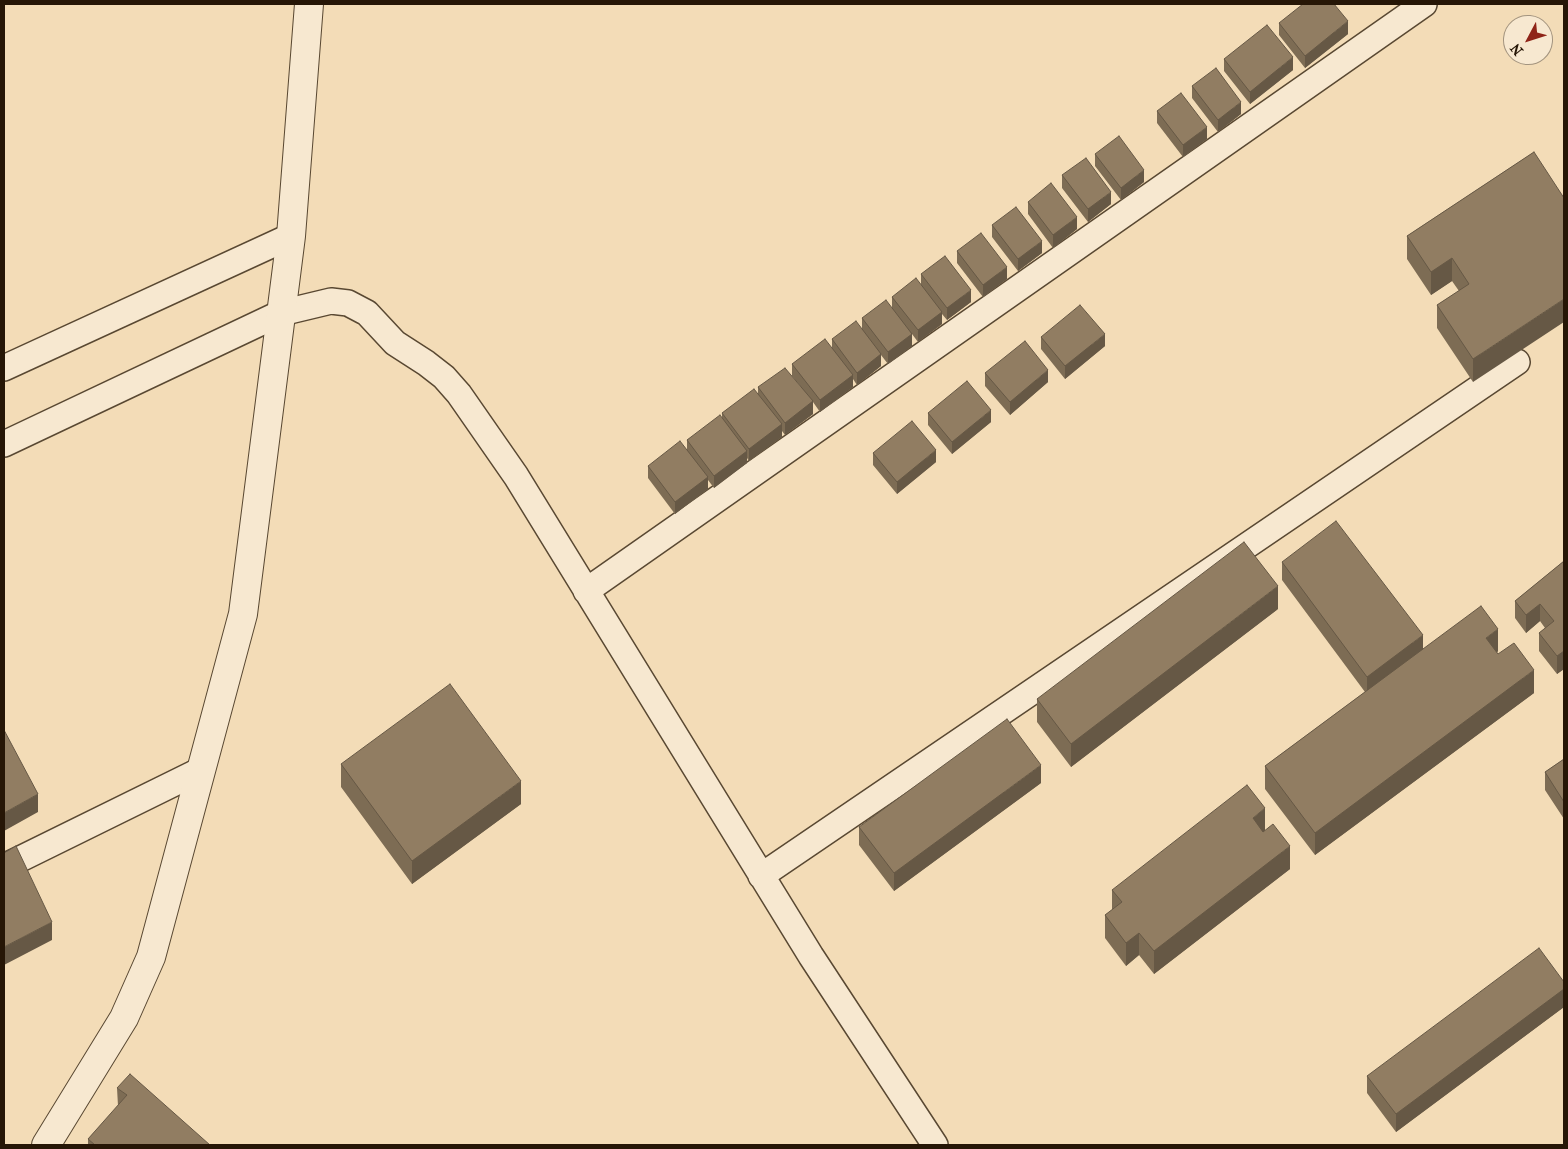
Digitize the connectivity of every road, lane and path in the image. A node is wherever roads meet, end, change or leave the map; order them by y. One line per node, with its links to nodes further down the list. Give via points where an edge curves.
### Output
1 (309, 4): 3 (street)
2 (1424, 4): 8 (street)
3 (291, 236): 4 (street); 6 (street)
4 (281, 313): 7 (street); 8 (street, via 331,302 348,303 367,313 395,343 444,377 516,476); 9 (street, via 243,614)
5 (1517, 362): 11 (street)
6 (4, 368)
7 (4, 444)
8 (586, 591): 11 (street)
9 (201, 770): 10 (street); 12 (street, via 151,956 124,1018)
10 (4, 867)
11 (761, 876): 13 (street)
12 (46, 1145)
13 (935, 1145)

